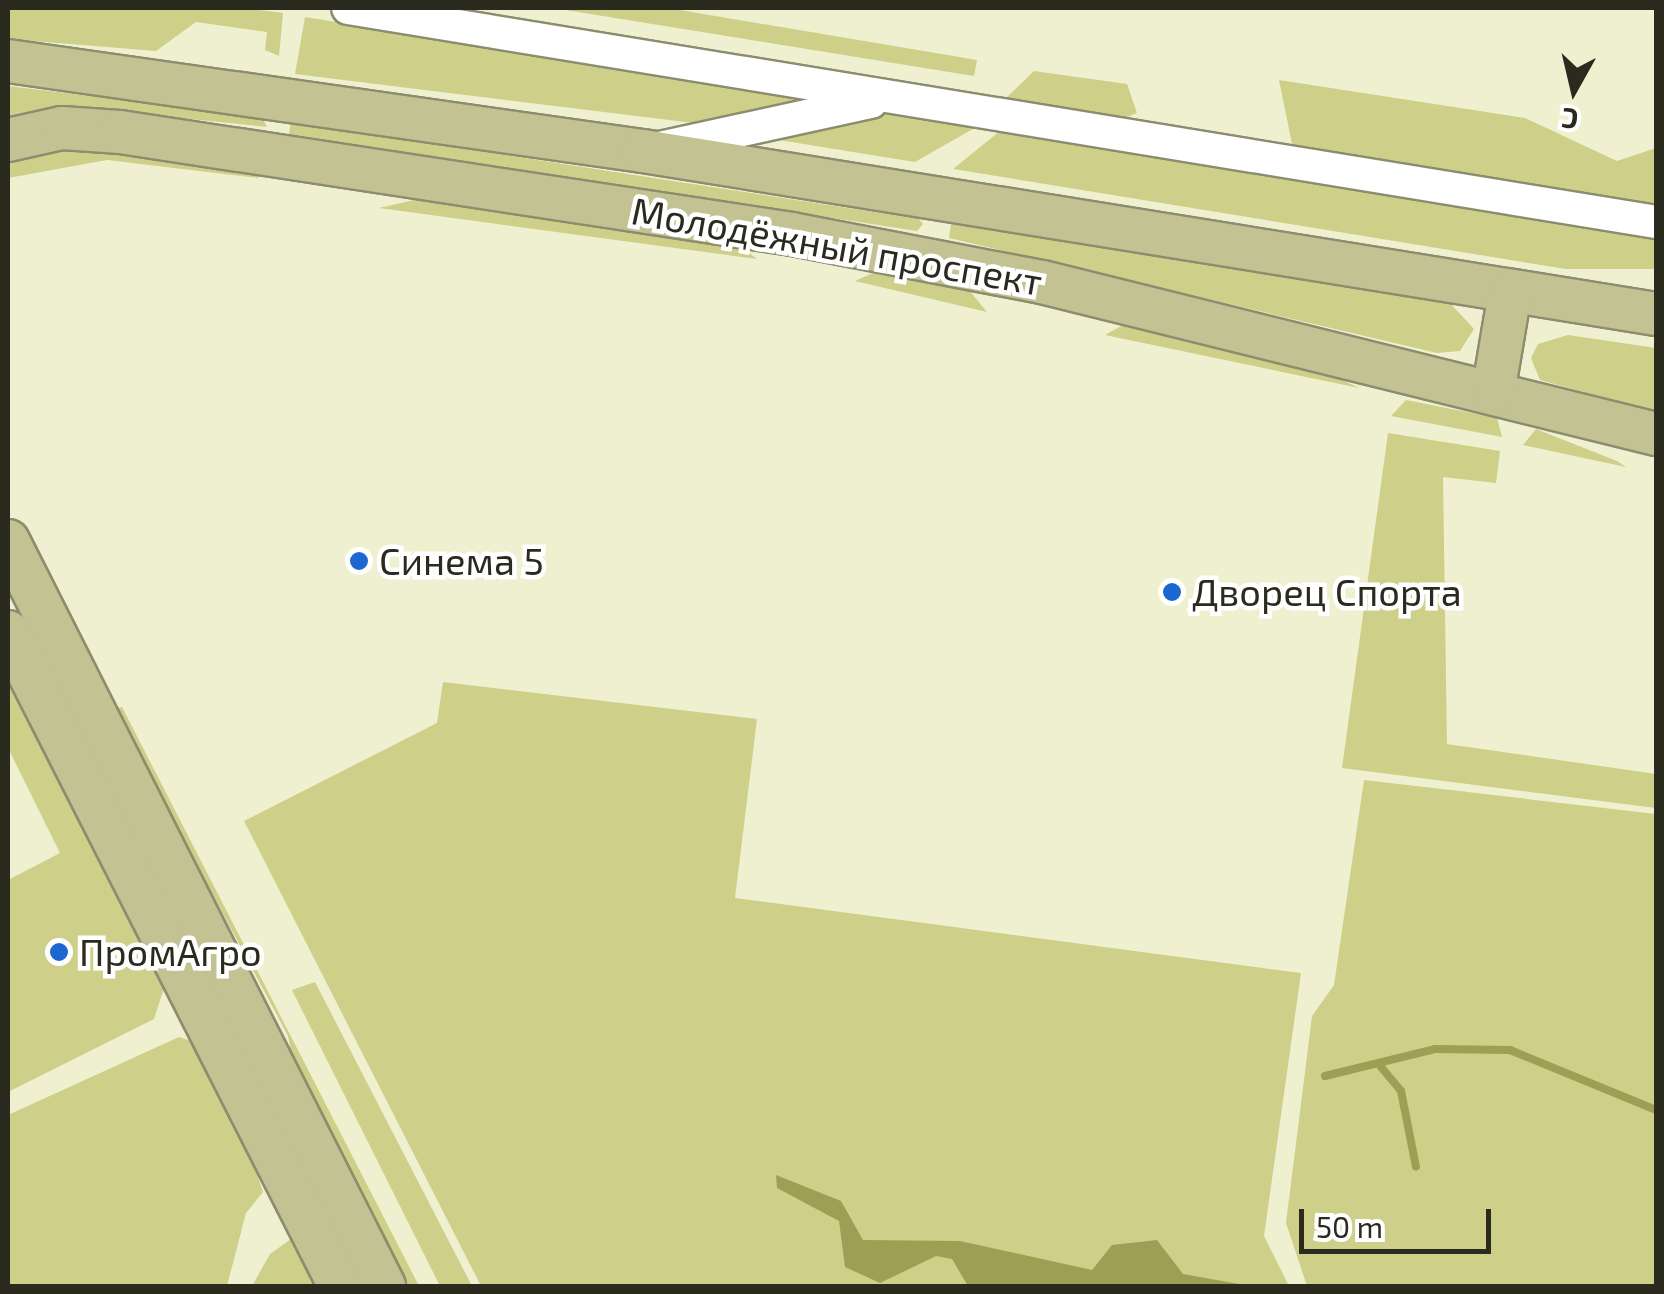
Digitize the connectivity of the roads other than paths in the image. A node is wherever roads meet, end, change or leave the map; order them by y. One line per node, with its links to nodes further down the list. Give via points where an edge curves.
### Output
1 (348, 8): 3 (street)
2 (8, 61): 5 (main road, Молодёжный проспект)
3 (890, 98): 5 (street); 6 (street)
4 (8, 140): 9 (main road, Молодёжный проспект, via 62,128 120,132 792,234 1042,282)
5 (643, 151): 7 (main road, Молодёжный проспект)
6 (1656, 222)
7 (1510, 292): 8 (main road, Молодёжный проспект); 9 (main road)
8 (1656, 314)
9 (1493, 393): 10 (main road, Молодёжный проспект)
10 (1656, 434)
11 (8, 541): 14 (main road)
12 (8, 632): 13 (main road)
13 (340, 1286)
14 (384, 1286)

